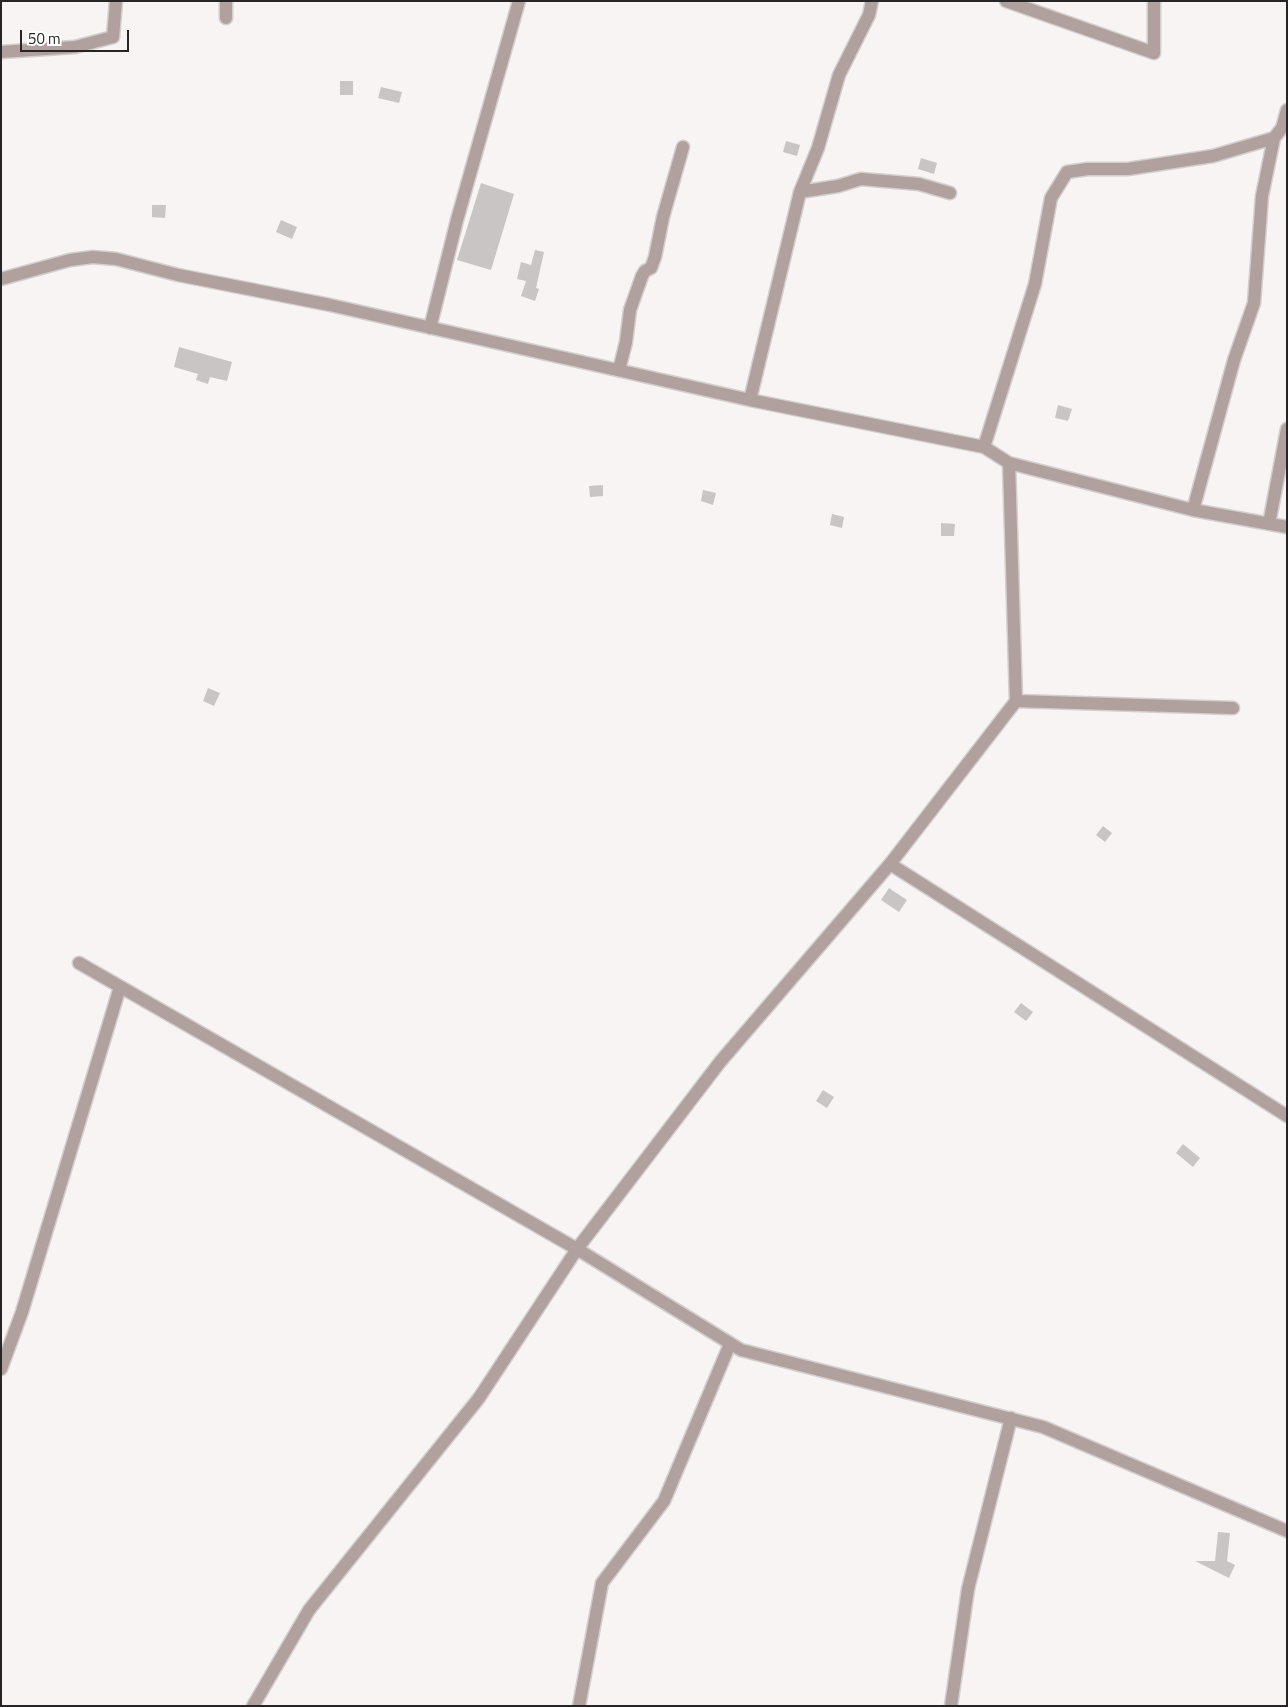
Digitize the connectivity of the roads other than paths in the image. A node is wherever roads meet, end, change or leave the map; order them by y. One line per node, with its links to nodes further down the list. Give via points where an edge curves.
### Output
1 (116, 1): 8 (street, via 113,37 76,47)
2 (226, 1): 7 (street)
3 (519, 1): 15 (street)
4 (872, 1): 12 (street, via 869,15 839,75 818,148)
5 (1006, 1): 6 (street, via 1154,53)
6 (1154, 1)
7 (226, 18)
8 (1, 52)
9 (1287, 110): 10 (street, via 1282,128)
10 (1274, 138): 19 (street, via 1214,156 1128,169 1068,172 1051,198 1035,284); 21 (street, via 1262,196 1254,304 1234,360)
11 (683, 148): 16 (street, via 655,257 651,268 642,276 630,310)
12 (800, 192): 13 (street, via 861,179 919,184); 17 (street)
13 (950, 193)
14 (1, 279): 15 (street, via 70,260 116,259)
15 (430, 328): 16 (street)
16 (619, 370): 17 (street)
17 (750, 400): 19 (street)
18 (1287, 429): 22 (street)
19 (984, 447): 20 (street)
20 (1009, 463): 21 (street); 24 (street)
21 (1193, 510): 22 (street)
22 (1269, 524): 23 (street)
23 (1287, 527)
24 (1016, 701): 25 (street); 26 (street)
25 (1233, 708)
26 (890, 864): 29 (street); 30 (street, via 720,1062)
27 (79, 964): 28 (street)
28 (120, 987): 30 (street); 32 (street, via 22,1312)
29 (1287, 1116)
30 (577, 1250): 31 (street); 35 (street, via 479,1398 309,1610)
31 (730, 1344): 33 (street, via 741,1350); 36 (street, via 664,1501 602,1583)
32 (1, 1369)
33 (1011, 1418): 34 (street, via 1043,1426); 37 (street, via 968,1589)
34 (1287, 1531)
35 (253, 1706)
36 (579, 1706)
37 (950, 1706)

